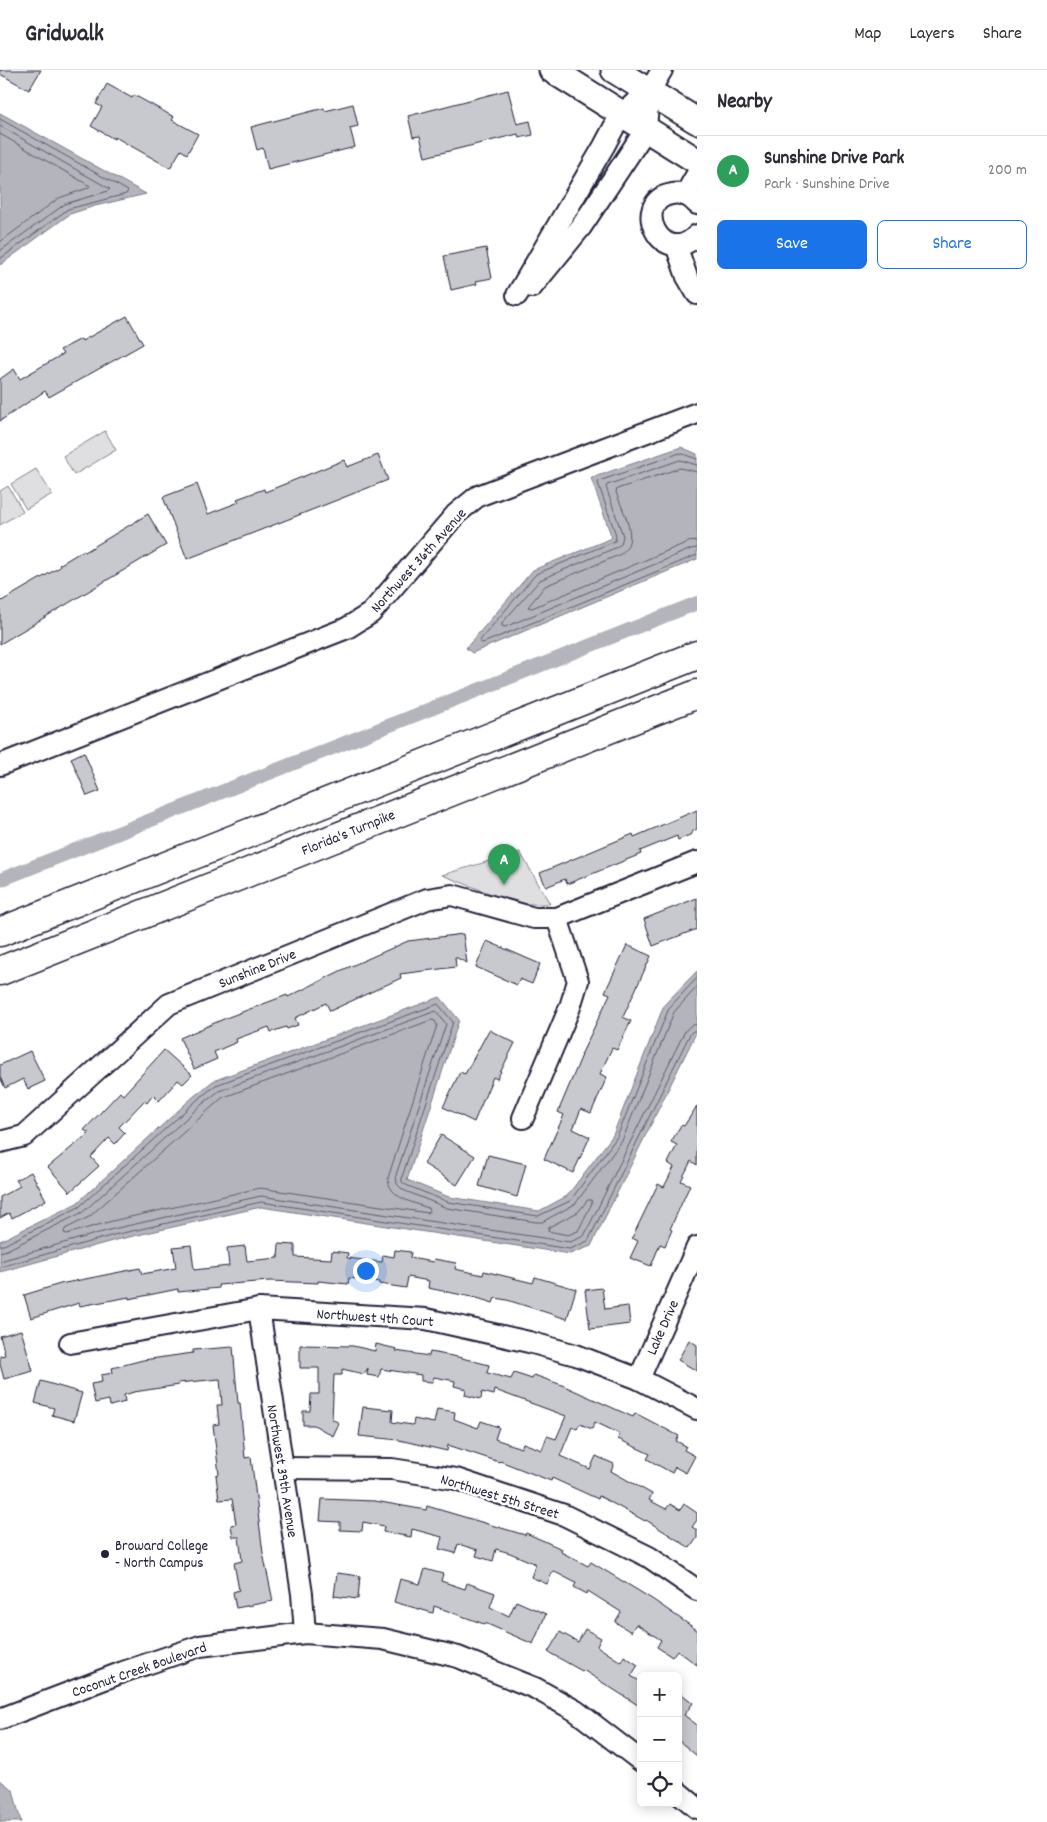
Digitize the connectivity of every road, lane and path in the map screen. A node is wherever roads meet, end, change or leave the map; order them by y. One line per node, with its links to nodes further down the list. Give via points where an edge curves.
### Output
1 (552, 70): 5 (main road)
2 (614, 70): 4 (main road)
3 (662, 70): 4 (street)
4 (649, 92): 5 (street); 6 (main road); 7 (street)
5 (622, 114): 7 (main road); 11 (street)
6 (697, 121)
7 (646, 129): 8 (main road); 12 (street)
8 (697, 161)
9 (697, 174): 10 (street)
10 (691, 200): 14 (street, via 672,194 664,197 653,209 651,217 655,233)
11 (563, 216): 12 (street); 12 (street, via 517,295 535,285)
12 (581, 227)
13 (697, 235): 14 (street, via 684,244)
14 (676, 245): 15 (street)
15 (697, 294)
16 (697, 413): 19 (street, Northwest 36th Avenue, via 478,496 456,514 371,613 347,628)
17 (697, 655): 22 (highway)
18 (697, 694): 23 (highway, Florida's Turnpike)
19 (0, 764)
20 (697, 862): 21 (street, Sunshine Drive)
21 (557, 918): 24 (street, via 578,982); 25 (street, Sunshine Drive, via 534,918 452,895 427,899 169,1004 24,1136)
22 (0, 932)
23 (0, 971)
24 (523, 1118)
25 (0, 1142)
26 (697, 1247): 29 (street, Lake Drive)
27 (259, 1309): 28 (street, Northwest 4th Court); 29 (street, Northwest 4th Court, via 426,1319 539,1344); 31 (street, Northwest 39th Avenue)
28 (70, 1343)
29 (639, 1379): 30 (street, Northwest 4th Court)
30 (697, 1409)
31 (283, 1468): 32 (street, Northwest 5th Street, via 392,1470 456,1479 564,1515 649,1557); 33 (street, Northwest 39th Avenue)
32 (697, 1590)
33 (305, 1633): 34 (street, Coconut Creek Boulevard, via 200,1646); 35 (street, Coconut Creek Boulevard, via 383,1640 458,1658 535,1688)
34 (0, 1718)
35 (637, 1758)
36 (682, 1795): 37 (street)
37 (697, 1808)

